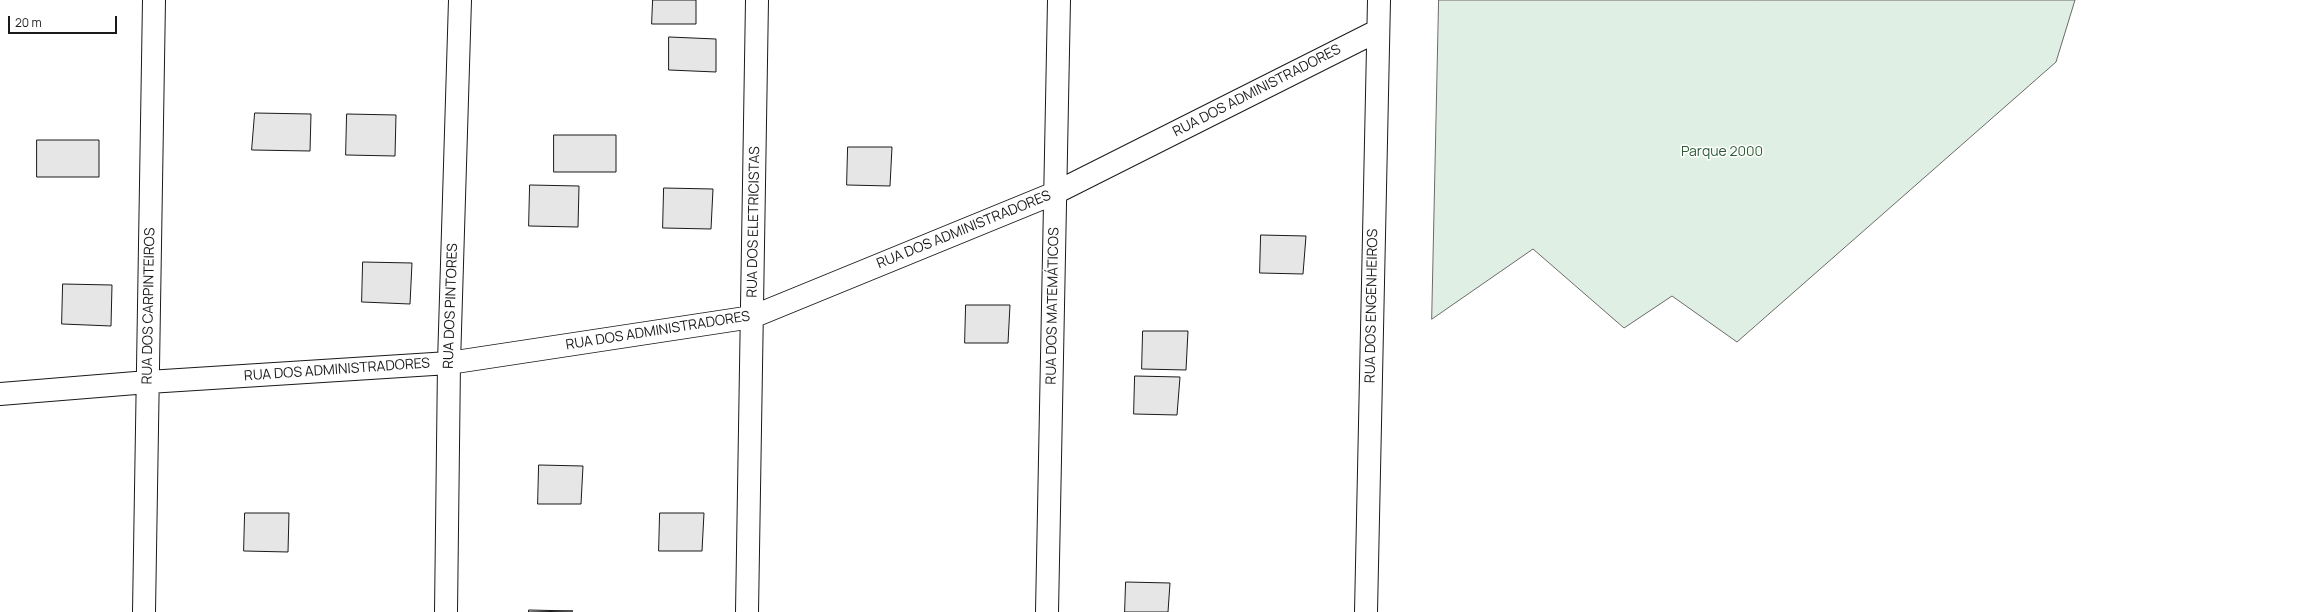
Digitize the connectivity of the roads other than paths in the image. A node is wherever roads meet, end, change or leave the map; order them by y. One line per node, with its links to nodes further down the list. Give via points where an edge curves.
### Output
1 (154, 0): 10 (street, RUA DOS CARPINTEIROS)
2 (460, 0): 9 (street, RUA DOS PINTORES)
3 (758, 0): 8 (street, RUA DOS ELETRICISTAS)
4 (1059, 0): 7 (street, RUA DOS MATEMÁTICOS)
5 (1378, 0): 6 (street, RUA DOS ENGENHEIROS)
6 (1377, 31): 7 (street, RUA DOS ADMINISTRADORES); 16 (street, RUA DOS ENGENHEIROS)
7 (1055, 193): 8 (street, RUA DOS ADMINISTRADORES); 15 (street, RUA DOS MATEMÁTICOS)
8 (752, 317): 9 (street, RUA DOS ADMINISTRADORES); 14 (street, RUA DOS ELETRICISTAS)
9 (449, 363): 10 (street, RUA DOS ADMINISTRADORES); 13 (street, RUA DOS PINTORES)
10 (148, 382): 11 (street, RUA DOS ADMINISTRADORES); 12 (street, RUA DOS CARPINTEIROS)
11 (0, 394)
12 (144, 612)
13 (446, 612)
14 (747, 612)
15 (1047, 612)
16 (1366, 612)

